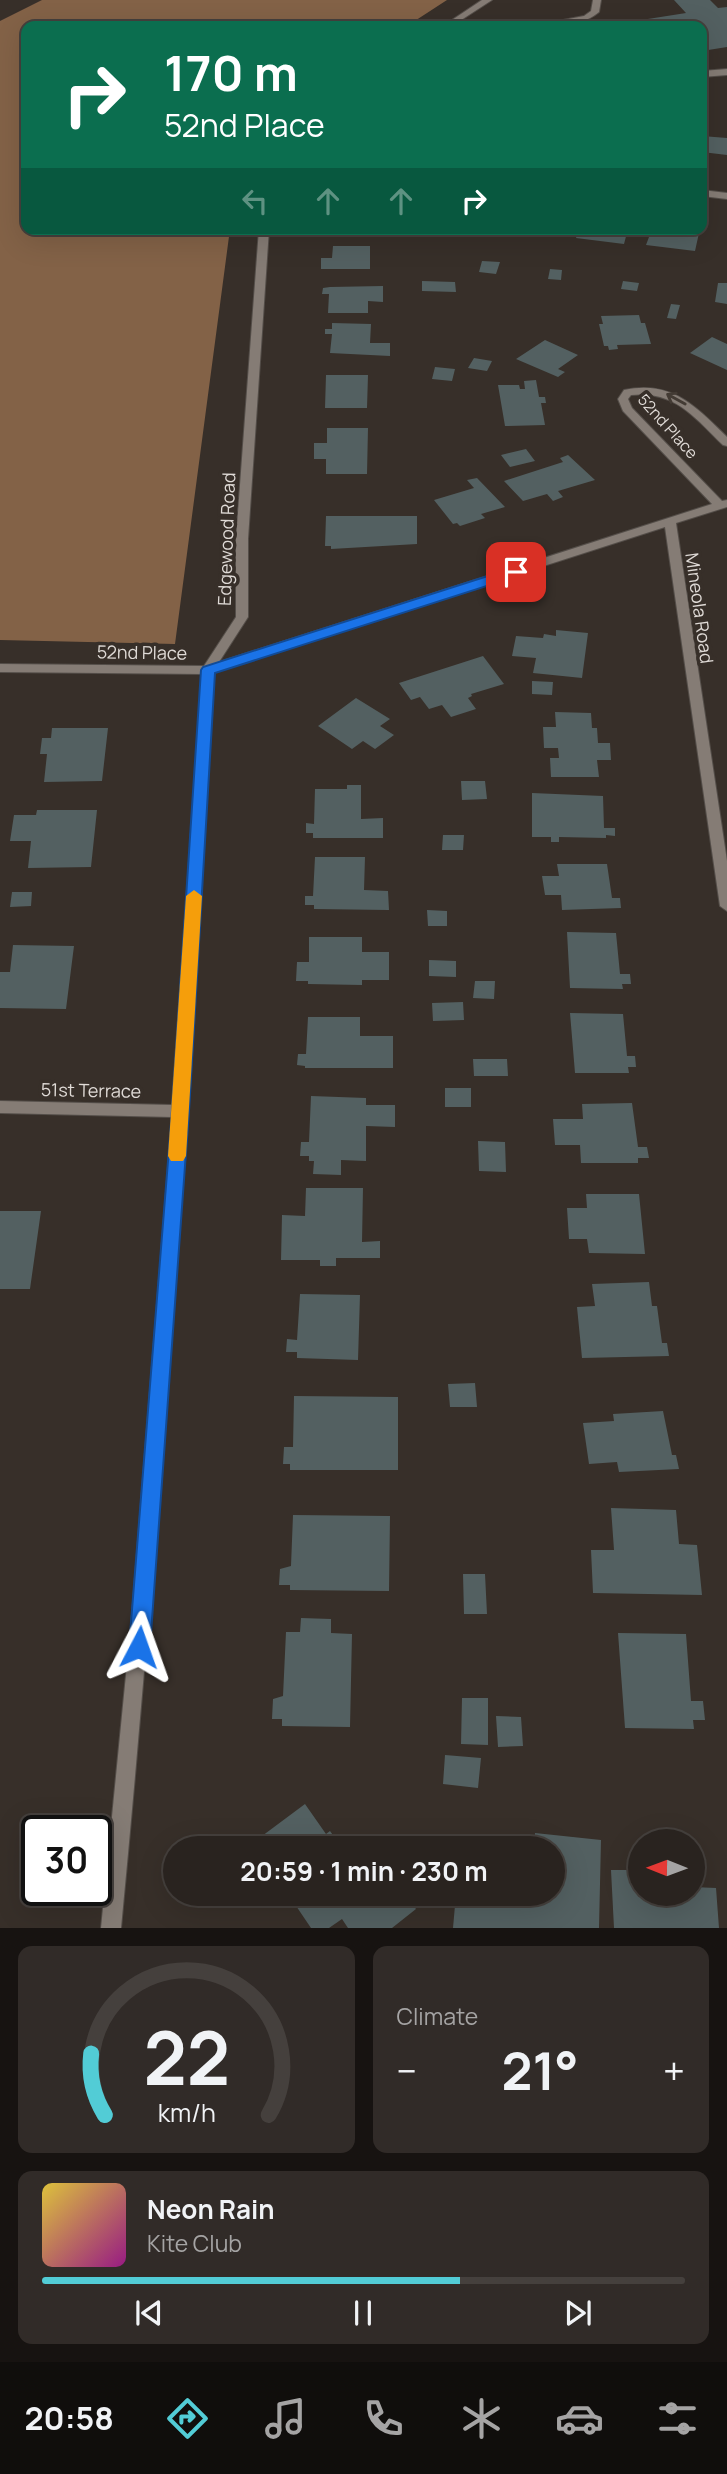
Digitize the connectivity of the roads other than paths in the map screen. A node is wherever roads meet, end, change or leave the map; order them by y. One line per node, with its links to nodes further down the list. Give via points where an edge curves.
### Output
1 (488, 0): 3 (street)
2 (597, 0): 4 (street, via 595,12)
3 (455, 21)
4 (567, 21)
5 (727, 72): 6 (street)
6 (707, 74)
7 (707, 194): 8 (street)
8 (727, 196)
9 (264, 235): 14 (street, Edgewood Road, via 242,539 242,617)
10 (727, 443): 11 (street, 52nd Place, one-way to 11, via 673,395 644,389 628,392 623,399 628,410)
11 (723, 504): 12 (street, 52nd Place)
12 (670, 522): 14 (street, 52nd Place); 15 (street, Mineola Road)
13 (0, 668): 14 (street, 52nd Place)
14 (208, 670): 17 (street, Edgewood Road)
15 (727, 906)
16 (0, 1107): 17 (street, 51st Terrace)
17 (181, 1111): 18 (street, Edgewood Road, via 139,1647)
18 (111, 1928)

